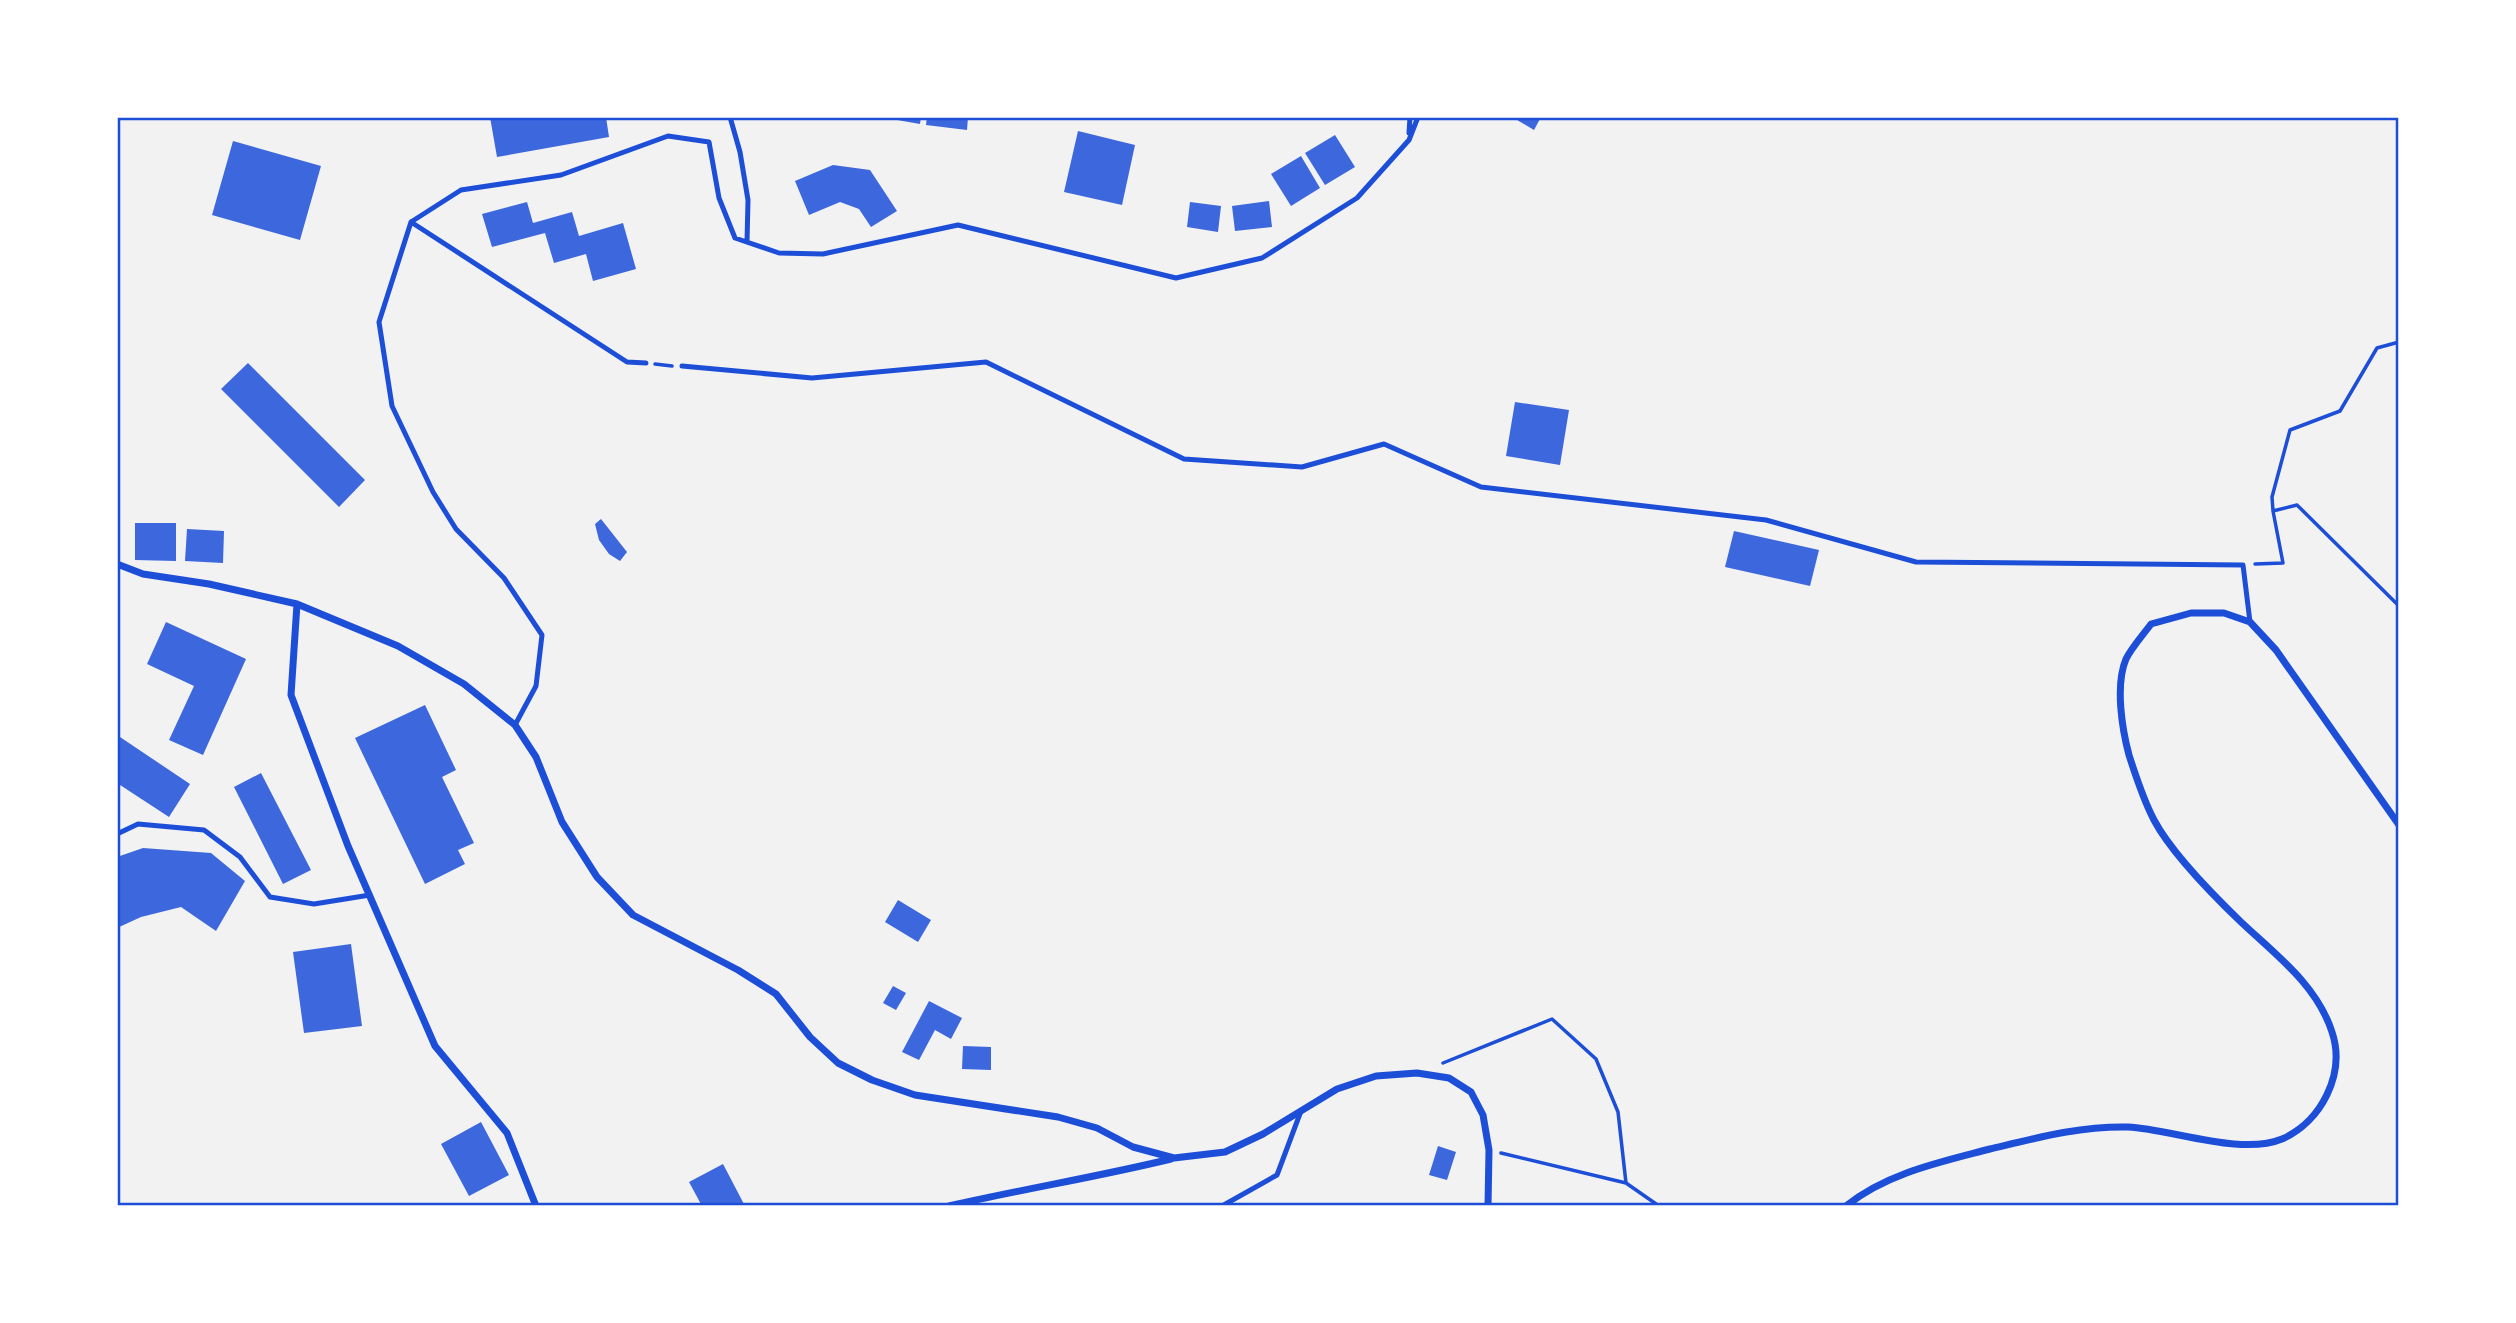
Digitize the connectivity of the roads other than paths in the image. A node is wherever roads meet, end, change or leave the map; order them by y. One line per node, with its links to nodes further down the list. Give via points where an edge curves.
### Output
1 (730, 117): 6 (lane, via 748,200)
2 (1410, 117): 4 (lane)
3 (1418, 117): 4 (lane)
4 (1409, 140): 6 (lane, via 1357,198 1262,258 1176,278 958,225 823,254 779,253)
5 (411, 222): 6 (lane, via 461,190 561,175 668,136 709,142 719,198 735,238); 7 (lane, via 627,362); 12 (lane, via 380,322 392,406 456,529 504,578 542,635 536,686)
6 (747, 242)
7 (646, 363)
8 (682, 366): 11 (lane, via 812,378 986,362 1184,459 1302,467 1384,444 1481,487 1766,520 1916,562 2243,565)
9 (117, 564): 10 (street, via 143,574)
10 (297, 604): 12 (street, via 398,646 464,684); 15 (street, via 291,695)
11 (2250, 622): 13 (street, via 2276,650); 22 (street, via 2224,613 2191,613 2151,624 2125,661 2122,731 2155,822 2194,874 2316,997 2333,1034 2336,1070 2323,1104 2307,1125 2280,1140 2244,1145 2130,1127 2070,1130 1929,1165 1864,1192)
12 (515, 725): 17 (street, via 536,757 562,822 597,877 633,915 776,994 838,1063 915,1095 1058,1117)
13 (2399, 825)
14 (117, 834): 15 (lane, via 138,824 204,830 240,857 270,897 314,904)
15 (370, 895): 18 (street, via 435,1046 507,1133)
16 (1301, 1111): 17 (street, via 1225,1152); 20 (lane, via 1276,1175); 21 (street, via 1336,1089 1376,1076 1417,1073 1450,1079 1471,1092 1483,1115 1489,1150)
17 (1174, 1158): 19 (street)
18 (536, 1206)
19 (949, 1206)
20 (1222, 1206)
21 (1488, 1206)
22 (1846, 1206)

